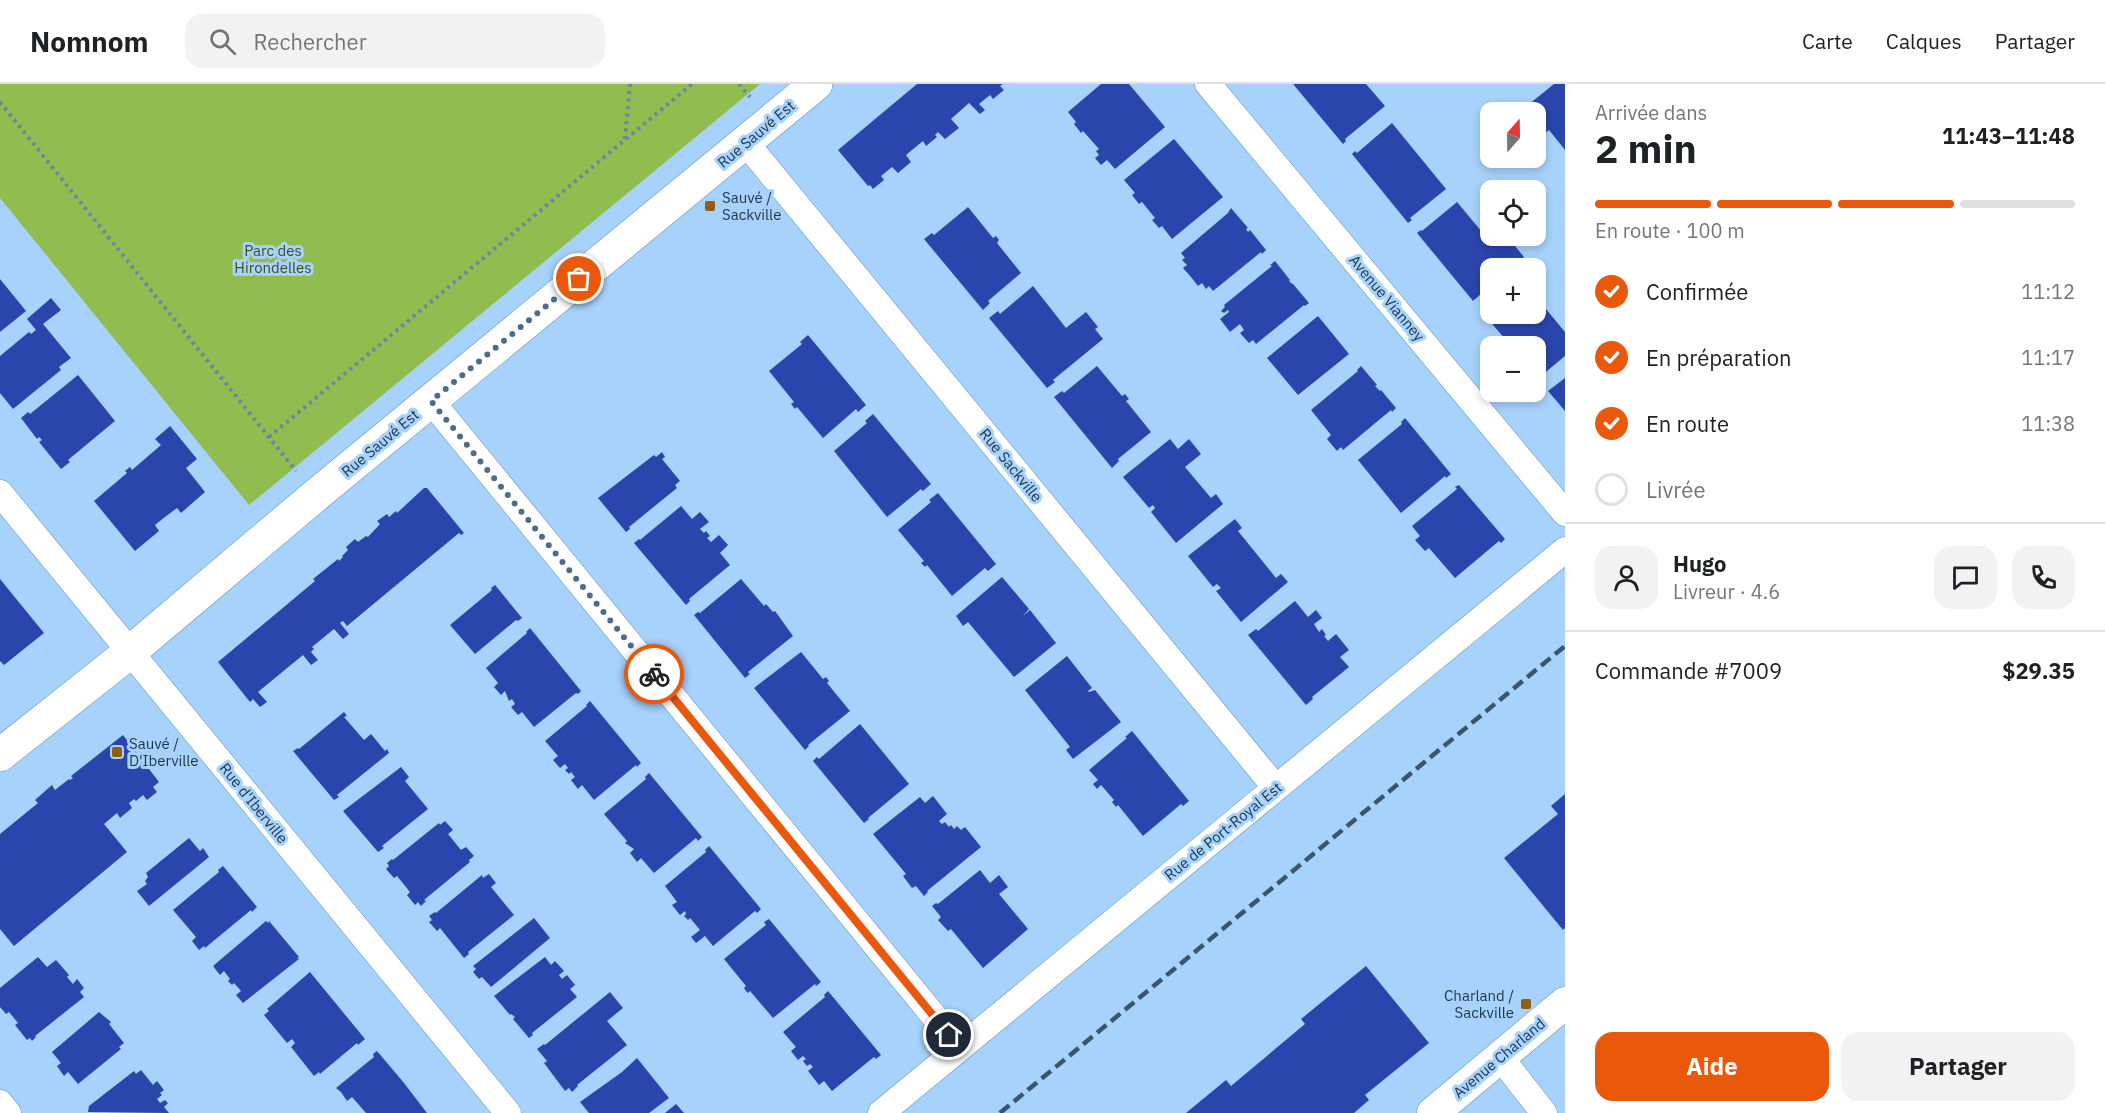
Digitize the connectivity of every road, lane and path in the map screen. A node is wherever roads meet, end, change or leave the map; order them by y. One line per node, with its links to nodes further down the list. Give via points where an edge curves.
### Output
1 (630, 84): 6 (path)
2 (692, 84): 6 (path)
3 (816, 84): 7 (main road, Rue Sauvé Est)
4 (1208, 84): 12 (street, Avenue Vianney)
5 (0, 102): 9 (path)
6 (625, 140): 9 (path)
7 (746, 143): 8 (main road, Rue Sauvé Est); 16 (street, Rue Sackville)
8 (431, 401): 11 (main road, Rue Sauvé Est); 18 (street)
9 (268, 437): 11 (path)
10 (0, 493): 14 (street, Rue d'Iberville)
11 (316, 495): 14 (main road, Rue Sauvé Est)
12 (1565, 513)
13 (1565, 550): 16 (street, Rue de Port-Royal Est)
14 (130, 652): 15 (main road, Rue Sauvé Est); 22 (street, Rue d'Iberville)
15 (0, 755)
16 (1276, 788): 18 (street, Rue de Port-Royal Est)
17 (1565, 1003): 19 (street, Avenue Charland)
18 (960, 1048): 23 (street, Rue de Port-Royal Est)
19 (1500, 1057): 24 (street, Avenue Charland); 25 (street)
20 (0, 1103): 21 (street)
21 (8, 1113)
22 (508, 1113)
23 (881, 1113)
24 (1433, 1113)
25 (1544, 1113)

